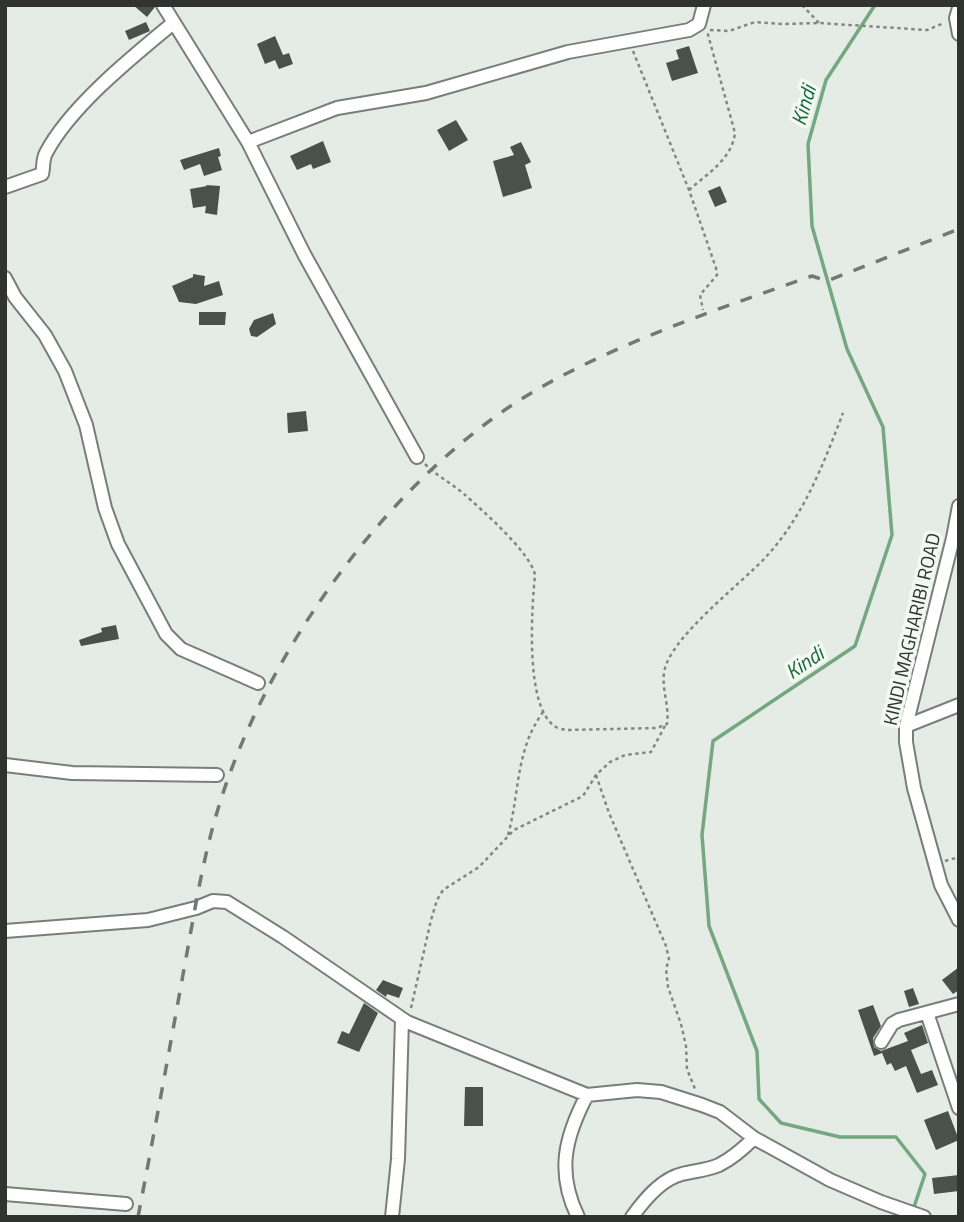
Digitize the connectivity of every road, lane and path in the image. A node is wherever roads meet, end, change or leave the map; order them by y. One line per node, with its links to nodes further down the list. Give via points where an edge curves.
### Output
1 (163, 5): 6 (street)
2 (704, 5): 8 (street, via 695,27)
3 (802, 5): 5 (path)
4 (957, 13): 5 (path, via 927,30); 7 (street)
5 (819, 23): 11 (path, via 752,22 729,31 706,30 735,133 719,164)
6 (172, 24): 9 (street); 10 (street, via 78,110 45,155 42,174)
7 (959, 34)
8 (629, 41): 9 (street, via 545,58 426,93 337,107); 11 (path)
9 (248, 142): 15 (street, via 304,254)
10 (5, 187)
11 (689, 190): 13 (path, via 717,275 702,292)
12 (5, 278): 17 (street, via 65,371 86,425 118,544 160,624 181,649)
13 (703, 310)
14 (843, 413): 20 (path, via 806,502 765,557 673,652 664,677)
15 (417, 457): 19 (path, via 463,493 534,567 531,641)
16 (959, 506): 21 (street, KINDI MAGHARIBI ROAD)
17 (258, 683)
18 (959, 705): 21 (street)
19 (544, 711): 20 (path, via 555,727 566,730); 25 (path, via 521,758)
20 (667, 724): 24 (path, via 651,752 617,757)
21 (905, 726): 26 (street, KINDI MAGHARIBI ROAD, via 914,788 941,885)
22 (5, 765): 23 (street, via 72,773)
23 (217, 775)
24 (596, 775): 25 (path, via 583,796); 33 (path, via 666,946 668,987 684,1035 687,1069)
25 (508, 835): 30 (path, via 489,858 450,884 437,900)
26 (959, 920)
27 (5, 931): 30 (street, via 148,920 220,900)
28 (959, 1004): 29 (street)
29 (927, 1013): 31 (street, via 892,1024); 34 (street)
30 (405, 1020): 32 (street); 38 (street)
31 (881, 1042)
32 (587, 1095): 33 (street, via 661,1092); 39 (street, via 564,1163 568,1195)
33 (702, 1105): 35 (street, via 720,1112)
34 (959, 1108)
35 (754, 1138): 40 (street, via 718,1165 667,1180); 41 (street, via 830,1180)
36 (5, 1194): 37 (street)
37 (126, 1204)
38 (392, 1217)
39 (578, 1217)
40 (632, 1217)
41 (924, 1217)

